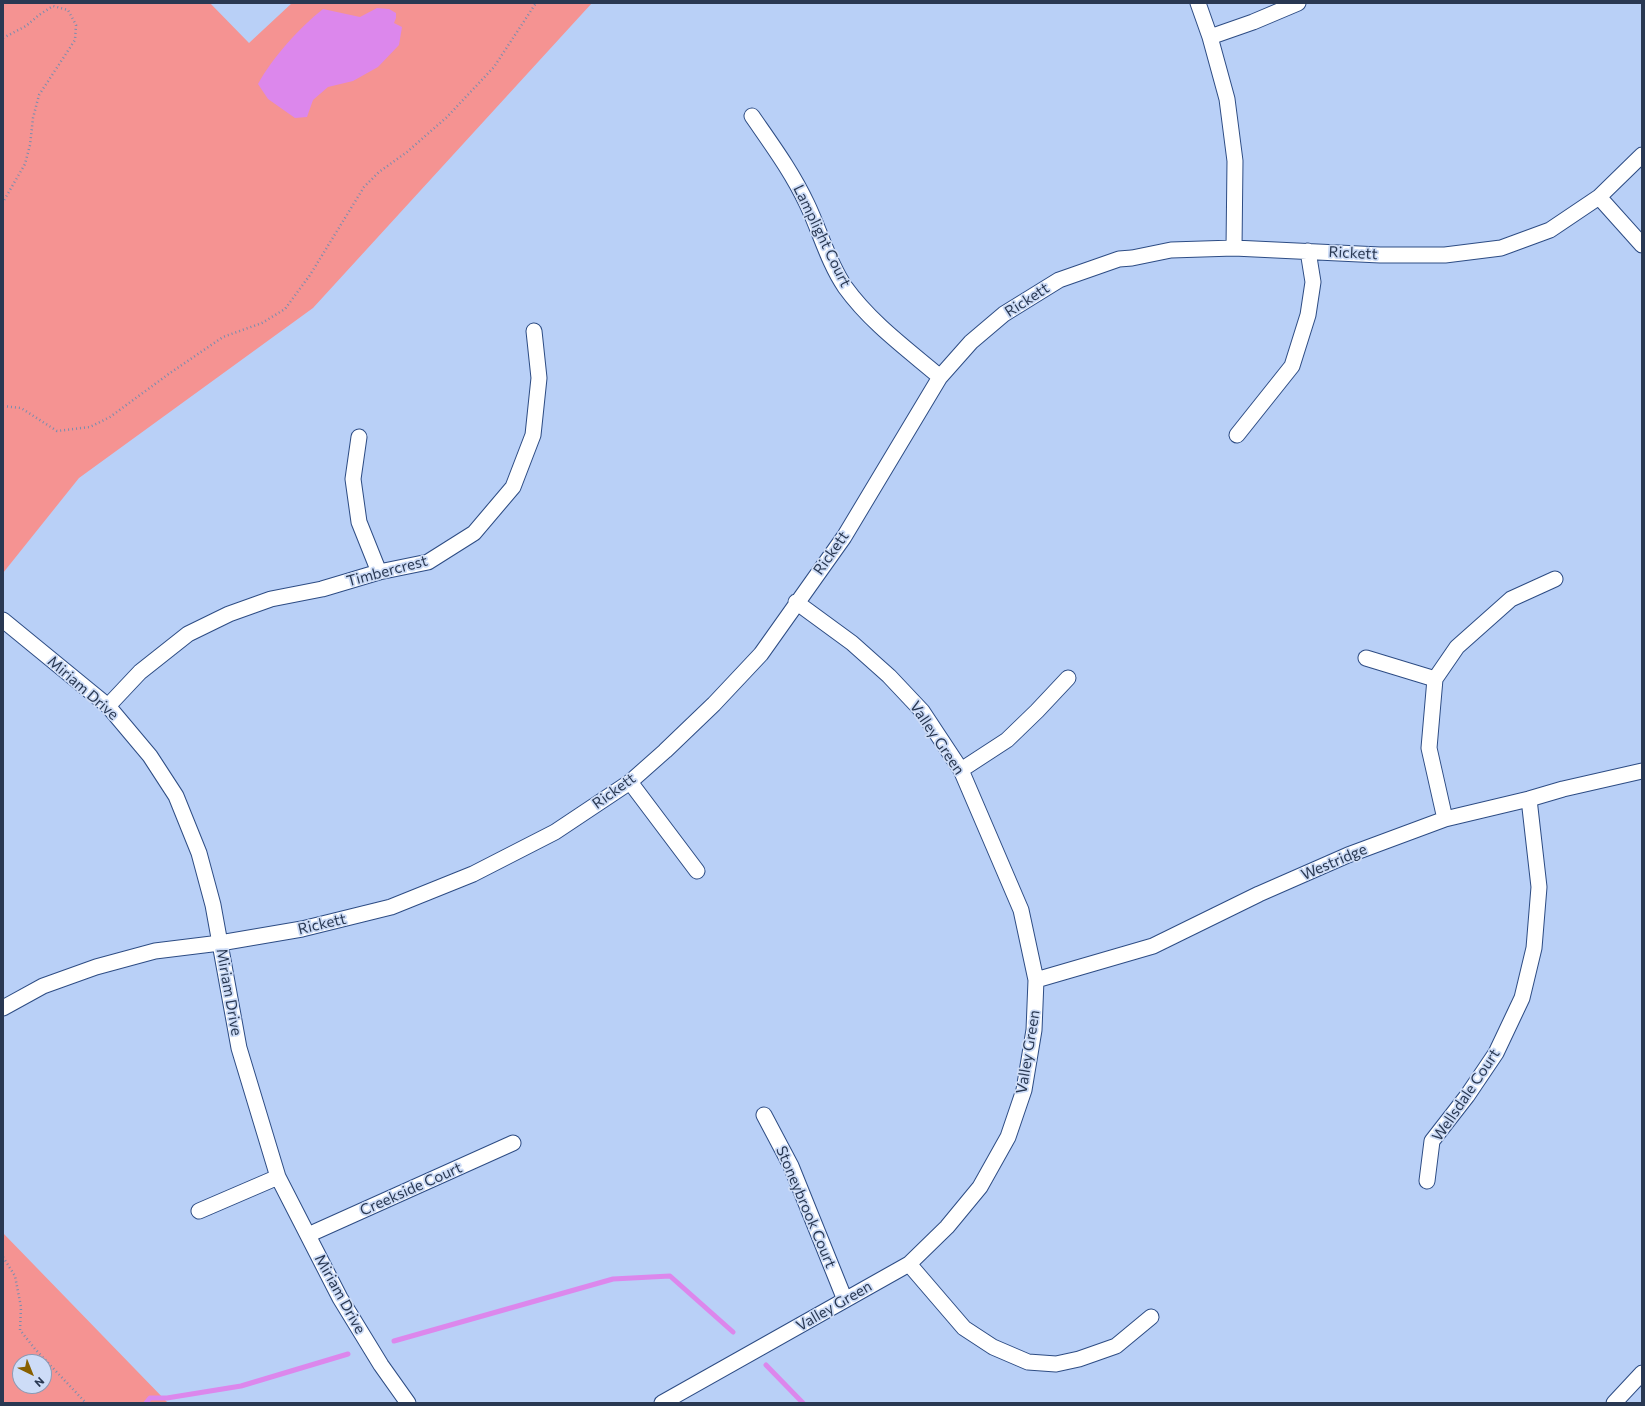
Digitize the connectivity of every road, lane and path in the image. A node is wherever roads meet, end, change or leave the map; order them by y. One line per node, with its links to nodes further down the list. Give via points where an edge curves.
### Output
1 (536, 3): 15 (path, via 494,67 447,117 407,152 379,172 364,188 285,310 262,323 223,337 110,417 90,426 57,432 21,408)
2 (1198, 3): 4 (street)
3 (1298, 3): 4 (street)
4 (1210, 36): 11 (street, via 1227,99 1235,161)
5 (3, 38): 9 (path, via 26,26 53,6 68,10 76,25 75,40 39,95 24,164)
6 (752, 116): 14 (street, Lamplight Court, via 787,167 845,286 881,328)
7 (1642, 155): 8 (street, Rickett)
8 (1599, 197): 10 (street); 12 (street, Rickett, via 1550,230 1501,248 1445,255)
9 (3, 202)
10 (1642, 245)
11 (1234, 248): 12 (street, Rickett); 14 (street, Rickett, via 1171,250 1119,259 1059,280 1004,314 971,342)
12 (1308, 251): 16 (street, via 1313,282 1308,315 1292,366)
13 (534, 331): 18 (street, Timbercrest, via 539,378 533,435 513,487 474,533 428,562)
14 (940, 377): 20 (street, Rickett, via 844,537)
15 (3, 406)
16 (1237, 435)
17 (359, 437): 18 (street, via 353,479 359,522)
18 (379, 572): 25 (street, Timbercrest, via 322,589 270,599 229,614 188,634 140,672)
19 (1555, 579): 24 (street, via 1511,599 1457,648)
20 (796, 602): 26 (street, Valley Green, via 852,643 889,676 922,711); 28 (street, Rickett, via 761,654 708,709)
21 (3, 620): 25 (street, Miriam Drive)
22 (1366, 658): 24 (street)
23 (1068, 678): 26 (street, via 1007,740)
24 (1434, 679): 30 (street, via 1429,748)
25 (108, 706): 32 (street, Miriam Drive, via 150,756 176,796 199,853)
26 (961, 770): 33 (street, Valley Green, via 1021,910)
27 (1642, 771): 29 (street, Westridge)
28 (630, 782): 31 (street); 32 (street, Rickett, via 555,832 473,874 398,904 302,929)
29 (1529, 799): 30 (street, Westridge); 38 (street, Wellsdale Court, via 1539,886 1534,948 1522,998 1496,1053 1432,1141)
30 (1445, 819): 33 (street, Westridge, via 1348,855 1153,946)
31 (697, 871)
32 (220, 943): 34 (street, Rickett, via 155,951 96,967 43,986); 37 (street, Miriam Drive, via 239,1048)
33 (1036, 980): 42 (street, Valley Green, via 1034,1030 1024,1090 1008,1137 980,1187 947,1227)
34 (3, 1008)
35 (764, 1115): 43 (street, Stoneybrook Court, via 790,1166)
36 (513, 1143): 40 (street, Creekside Court)
37 (278, 1177): 39 (street); 40 (street, Miriam Drive)
38 (1427, 1181)
39 (200, 1211)
40 (308, 1235): 47 (street, Miriam Drive, via 340,1298 381,1365)
41 (3, 1257): 46 (path, via 15,1276 21,1307 20,1330)
42 (909, 1264): 43 (street, Valley Green); 44 (street, via 964,1328 993,1347 1028,1362 1056,1364 1116,1346)
43 (845, 1300): 48 (street, Valley Green)
44 (1151, 1317)
45 (1642, 1373): 49 (street)
46 (86, 1403)
47 (408, 1403)
48 (662, 1403)
49 (1614, 1403)

